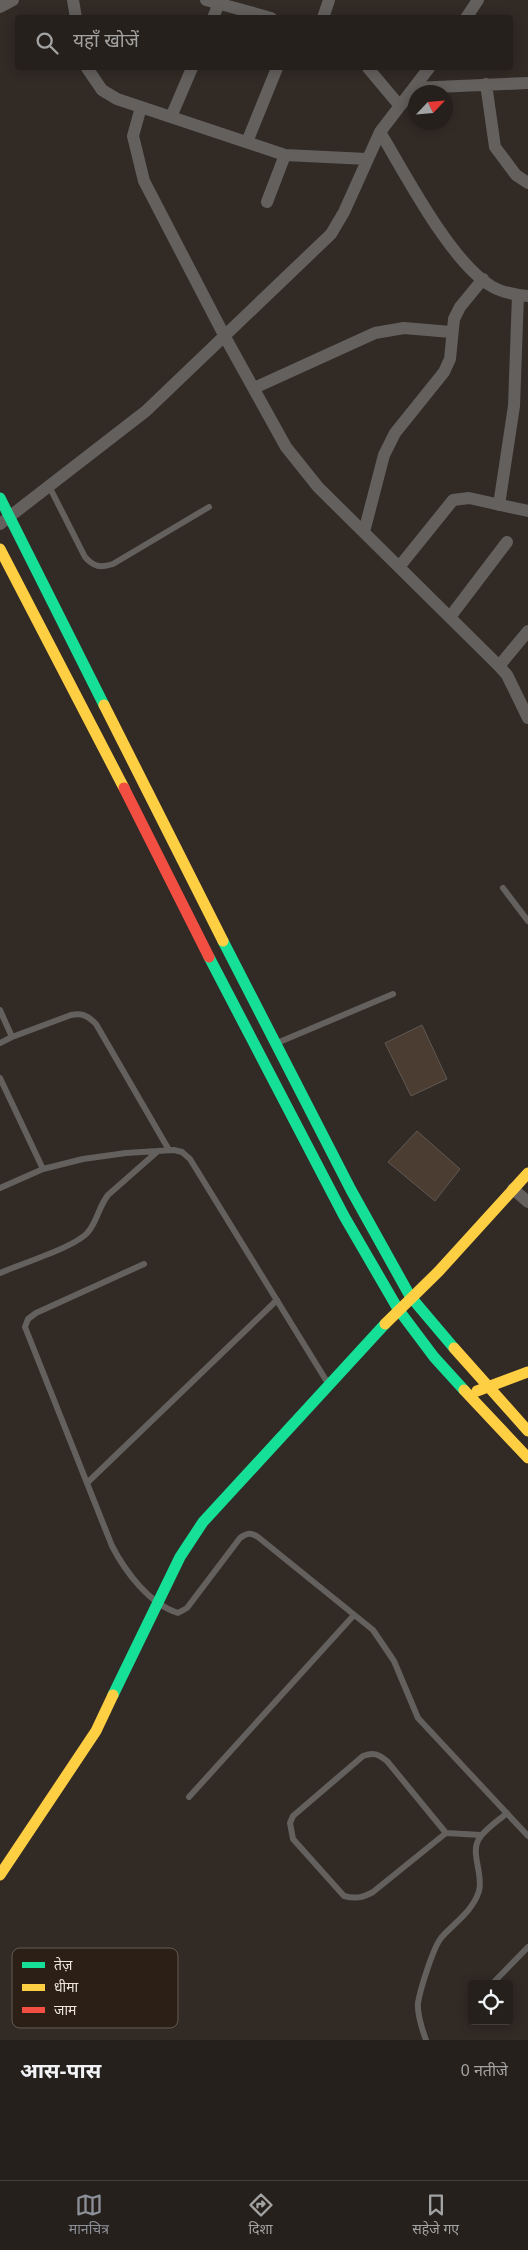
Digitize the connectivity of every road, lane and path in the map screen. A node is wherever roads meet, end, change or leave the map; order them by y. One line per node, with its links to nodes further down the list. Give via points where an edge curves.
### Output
1 (13, 0): 7 (street)
2 (73, 0): 8 (street)
3 (206, 0): 6 (street)
4 (329, 0): 11 (street)
5 (478, 0): 12 (street)
6 (219, 3): 9 (street); 10 (street)
7 (0, 7)
8 (76, 15)
9 (214, 15)
10 (260, 15)
11 (325, 15)
12 (468, 15)
13 (88, 70): 24 (street, via 102,90 116,99)
14 (191, 70): 25 (street)
15 (276, 70): 27 (street)
16 (370, 70): 23 (street)
17 (428, 70): 20 (street)
18 (528, 83): 19 (street)
19 (486, 84): 21 (street); 30 (street, via 495,147 516,175)
20 (416, 85)
21 (453, 86)
22 (408, 95): 23 (street)
23 (400, 104): 26 (street)
24 (141, 107): 25 (street); 35 (street, via 133,136 141,172)
25 (171, 117): 27 (street)
26 (380, 132): 29 (street); 32 (street, via 447,241)
27 (247, 142): 28 (street)
28 (285, 155): 29 (street); 31 (street)
29 (367, 159): 35 (street, via 331,234)
30 (528, 183)
31 (267, 202)
32 (483, 279): 33 (street, via 492,287); 34 (street, via 460,307)
33 (523, 296): 36 (street)
34 (451, 332): 37 (street, via 404,328 375,334); 44 (street, via 450,359 444,372 395,433 384,455)
35 (225, 337): 37 (street); 38 (street, via 146,411)
36 (523, 341): 40 (street)
37 (254, 388): 44 (street, via 300,466)
38 (49, 486): 41 (lane, via 85,557 92,565 101,568); 43 (street)
39 (0, 498): 43 (main road)
40 (499, 505): 42 (street); 47 (street, via 468,498 452,500)
41 (209, 507)
42 (528, 511)
43 (5, 520): 58 (main road)
44 (364, 532): 47 (street)
45 (507, 542): 48 (street)
46 (0, 550): 71 (main road, via 101,742 256,1051)
47 (399, 567): 48 (street)
48 (450, 617): 50 (street)
49 (528, 631): 50 (street)
50 (499, 666): 51 (street, via 507,675)
51 (528, 718)
52 (503, 888): 53 (lane)
53 (528, 921)
54 (393, 994): 58 (lane)
55 (0, 1010): 56 (lane)
56 (12, 1037): 57 (lane); 60 (lane, via 71,1015 88,1016 96,1024)
57 (0, 1043)
58 (276, 1043): 69 (main road, via 351,1190)
59 (0, 1078): 62 (lane)
60 (169, 1150): 61 (lane); 70 (lane, via 182,1152 190,1158)
61 (158, 1151): 62 (lane, via 105,1155); 68 (lane, via 108,1195 87,1234 80,1240)
62 (43, 1170): 64 (lane)
63 (528, 1173): 65 (main road)
64 (0, 1188)
65 (513, 1189): 66 (street); 69 (main road, via 439,1271)
66 (528, 1202)
67 (144, 1264): 78 (lane, via 36,1314 28,1319 25,1327)
68 (0, 1273)
69 (410, 1296): 71 (main road); 74 (main road)
70 (277, 1300): 73 (lane); 78 (lane)
71 (398, 1309): 73 (main road); 75 (main road, via 434,1358)
72 (528, 1372): 74 (main road)
73 (330, 1386): 79 (main road, via 203,1522)
74 (487, 1386): 75 (main road); 76 (main road)
75 (468, 1395): 77 (main road)
76 (528, 1430)
77 (528, 1458)
78 (87, 1483): 79 (lane, via 122,1566)
79 (157, 1602): 80 (lane, via 178,1613 187,1608 240,1538 253,1534); 86 (main road, via 96,1731)
80 (354, 1615): 81 (lane); 82 (lane, via 373,1630 394,1661 418,1718)
81 (189, 1797)
82 (507, 1814): 84 (lane); 85 (lane)
83 (446, 1833): 83 (lane, via 373,1892 352,1898 344,1896 293,1839 290,1823 293,1816 363,1756 371,1753 387,1760); 84 (lane)
84 (481, 1835): 89 (lane, via 476,1844 481,1876 479,1891 472,1906 440,1940 432,1954 418,2003)
85 (528, 1836)
86 (0, 1875)
87 (528, 1947): 88 (lane)
88 (496, 1980)
89 (426, 2040)

